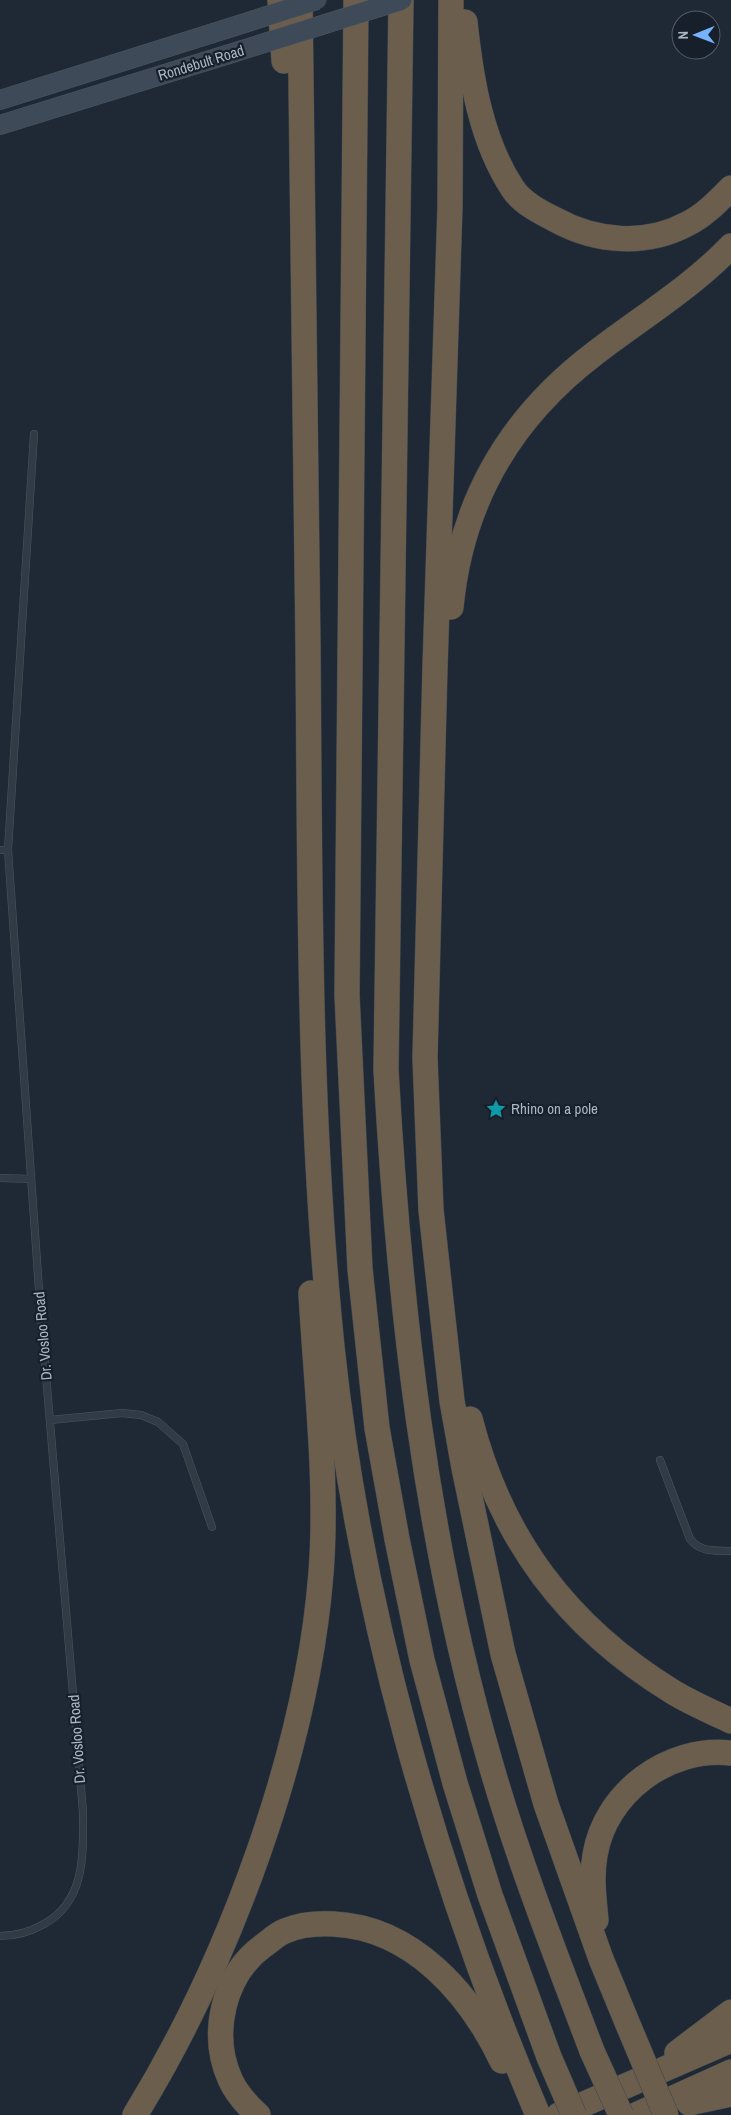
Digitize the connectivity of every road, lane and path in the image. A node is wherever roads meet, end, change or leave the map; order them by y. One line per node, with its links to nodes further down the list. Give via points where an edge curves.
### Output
1 (280, 0): 12 (highway)
2 (300, 0): 12 (highway)
3 (318, 0): 8 (main road, Rondebult Road, bridge)
4 (356, 0): 38 (highway, bridge, via 347,995 360,1269 377,1428 422,1660 490,1895 549,2057)
5 (401, 0): 9 (main road, Rondebult Road, bridge); 39 (highway, bridge, via 386,1060 394,1202 410,1364 430,1495 461,1650 490,1762 517,1852 592,2051)
6 (451, 0): 14 (highway, via 450,206)
7 (463, 0): 10 (highway, via 478,104 487,135 500,169 515,192 541,213 593,235 625,240 653,237 688,224)
8 (0, 100)
9 (0, 125)
10 (731, 188)
11 (731, 246): 14 (highway, via 559,383 519,426 486,478 465,533 453,587)
12 (303, 310): 17 (highway)
13 (34, 434): 16 (lane, Dr. Vosloo Road)
14 (433, 786): 20 (highway, via 425,1058)
15 (0, 850): 16 (lane)
16 (8, 850): 19 (lane, Dr. Vosloo Road)
17 (311, 1006): 32 (highway, via 318,1174 333,1353 346,1449 372,1593 432,1826); 35 (highway, via 304,1037 304,1096 308,1242 323,1514 314,1630 290,1747 248,1876 198,1996)
18 (0, 1178): 19 (lane)
19 (31, 1179): 21 (lane, Dr. Vosloo Road)
20 (431, 1210): 25 (highway, via 479,1454 499,1506 520,1542 549,1585 603,1641 674,1693); 28 (highway, via 452,1401 503,1654 546,1804)
21 (50, 1420): 23 (lane, via 122,1413 141,1415 158,1422 183,1444); 27 (lane, Dr. Vosloo Road, via 83,1812 83,1852 73,1898 62,1912 29,1932)
22 (660, 1460): 24 (lane, via 696,1547)
23 (212, 1526)
24 (731, 1551)
25 (731, 1721)
26 (731, 1753): 28 (highway, via 688,1755 658,1768 630,1790 606,1820 595,1856 593,1891)
27 (0, 1936)
28 (601, 1960): 40 (highway, bridge)
29 (731, 2012): 33 (highway)
30 (731, 2040): 33 (highway)
31 (731, 2072): 39 (highway)
32 (519, 2084): 36 (highway, via 465,1999 419,1955 385,1935 351,1925 318,1923 283,1931 259,1949 246,1961 230,1990 220,2031 224,2064 230,2081); 37 (highway); 38 (highway)
33 (632, 2084): 38 (highway)
34 (731, 2094): 39 (highway)
35 (135, 2115)
36 (258, 2115)
37 (528, 2115)
38 (558, 2115)
39 (632, 2115)
40 (666, 2115)

